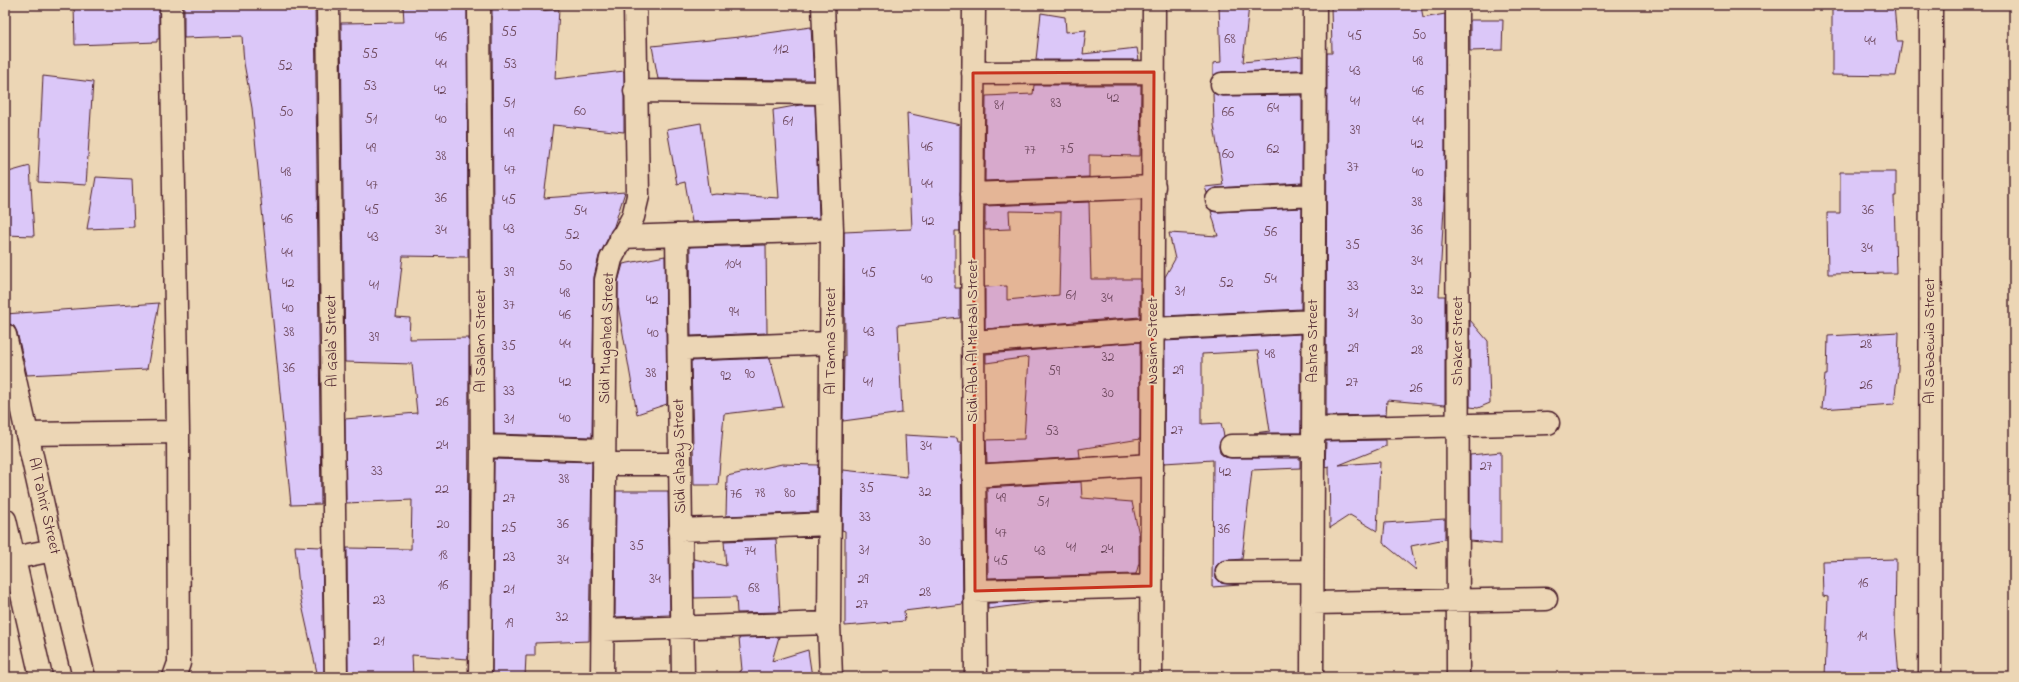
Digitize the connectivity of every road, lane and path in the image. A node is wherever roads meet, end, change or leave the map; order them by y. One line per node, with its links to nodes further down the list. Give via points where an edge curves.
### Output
1 (171, 5): 32 (street)
2 (328, 5): 59 (street, Al Gala' Street)
3 (479, 5): 35 (street, Al Salam Street)
4 (635, 5): 15 (street, Sidi Mugahed Street)
5 (823, 5): 16 (street, Al Tamna Street)
6 (974, 5): 12 (street, Sidi Abd Al Metaal Street)
7 (1154, 5): 11 (street, Nasim Street)
8 (1315, 5): 13 (street, Ashra Street)
9 (1457, 5): 31 (street, Shaker Street)
10 (1930, 5): 68 (street, Al Sabaewia Street)
11 (1154, 72): 12 (street); 17 (street, Nasim Street)
12 (973, 73): 18 (street, Sidi Abd Al Metaal Street)
13 (1314, 82): 14 (street); 19 (street, Ashra Street)
14 (1222, 84)
15 (635, 91): 16 (street); 23 (street, Sidi Mugahed Street, via 638,196 633,217)
16 (826, 93): 21 (street, Al Tamna Street)
17 (1154, 187): 18 (street); 25 (street, Nasim Street)
18 (972, 194): 27 (street, Sidi Abd Al Metaal Street)
19 (1314, 195): 20 (street); 24 (street, Ashra Street)
20 (1217, 200)
21 (832, 230): 22 (street); 28 (street, Al Tamna Street)
22 (677, 235): 23 (street); 29 (street, Sidi Ghazy Street)
23 (621, 237): 37 (street, Sidi Mugahed Street, via 611,259 606,280)
24 (1313, 321): 25 (street); 34 (street, Ashra Street)
25 (1153, 329): 27 (street); 39 (street, Nasim Street)
26 (5, 335): 33 (street, Al Tahrir Street)
27 (973, 342): 40 (street, Sidi Abd Al Metaal Street)
28 (831, 343): 29 (street); 42 (street, Al Tamna Street)
29 (679, 349): 38 (street, Sidi Ghazy Street)
30 (1548, 423): 31 (street)
31 (1458, 425): 34 (street); 51 (street, Shaker Street)
32 (178, 432): 33 (street); 58 (street, via 179,663)
33 (27, 434): 44 (street, Al Tahrir Street)
34 (1313, 437): 36 (street); 46 (street, Ashra Street)
35 (482, 446): 37 (street); 60 (street, Al Salam Street)
36 (1231, 446)
37 (604, 457): 38 (street); 55 (street, Sidi Mugahed Street)
38 (680, 464): 43 (street, Sidi Ghazy Street)
39 (1152, 464): 40 (street); 48 (street, Nasim Street)
40 (974, 476): 49 (street, Sidi Abd Al Metaal Street)
41 (5, 520): 45 (street)
42 (829, 524): 43 (street); 53 (street, Al Tamna Street)
43 (680, 530): 54 (street, Sidi Ghazy Street)
44 (53, 550): 45 (street); 57 (street, Al Tahrir Street)
45 (9, 565): 56 (street)
46 (1312, 571): 47 (street); 52 (street, Ashra Street)
47 (1227, 572)
48 (1151, 586): 49 (street); 65 (street, Nasim Street)
49 (975, 591): 64 (street, Sidi Abd Al Metaal Street)
50 (1546, 599): 51 (street)
51 (1458, 601): 52 (street); 67 (street, Shaker Street)
52 (1312, 603): 66 (street, Ashra Street)
53 (829, 624): 54 (street); 63 (street, Al Tamna Street)
54 (683, 628): 55 (street); 62 (street, Sidi Ghazy Street)
55 (603, 630): 61 (street, Sidi Mugahed Street)
56 (41, 677)
57 (84, 677)
58 (174, 677)
59 (336, 677)
60 (480, 677)
61 (602, 677)
62 (683, 677)
63 (831, 677)
64 (976, 677)
65 (1151, 677)
66 (1312, 677)
67 (1458, 677)
68 (1930, 677)

